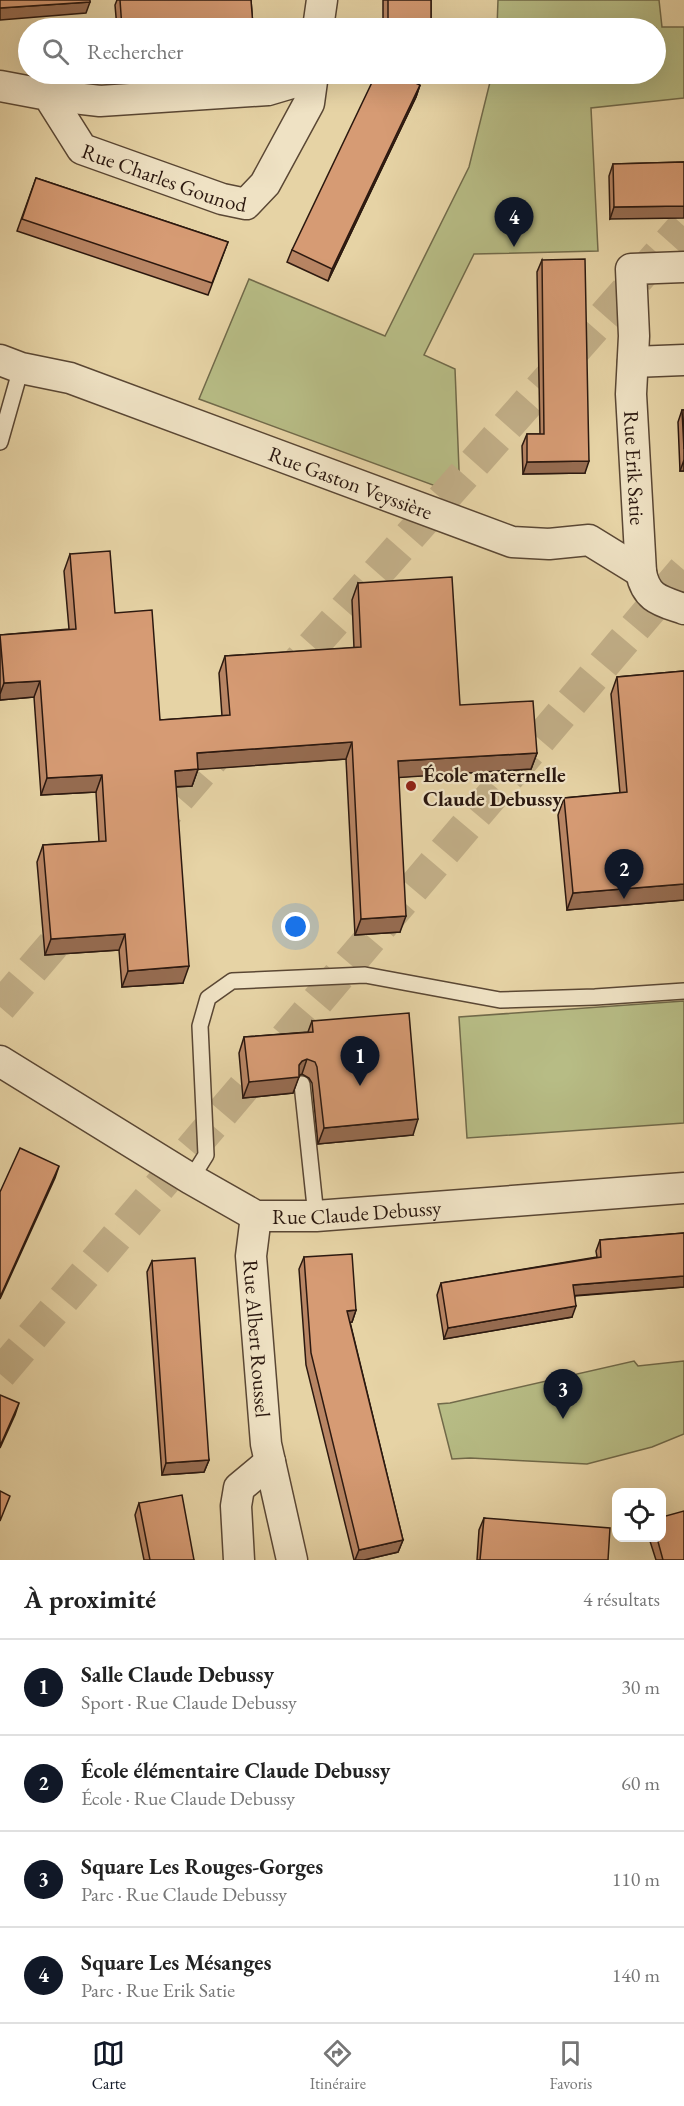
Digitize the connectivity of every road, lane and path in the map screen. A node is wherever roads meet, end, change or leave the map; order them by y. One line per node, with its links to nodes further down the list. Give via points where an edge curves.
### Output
1 (322, 0): 2 (street)
2 (319, 18)
3 (288, 84): 6 (street, via 268,90 100,101)
4 (312, 84): 6 (street, Rue Charles Gounod, via 309,103 265,184 246,204 82,149)
5 (0, 86): 6 (street)
6 (48, 95)
7 (684, 267): 9 (street, Rue Erik Satie, via 631,269)
8 (684, 360): 9 (street)
9 (633, 362): 12 (street, Rue Erik Satie, via 631,394)
10 (11, 364): 11 (lane); 12 (street, Rue Gaston Veyssière, via 70,378 512,542 589,540)
11 (0, 442)
12 (641, 573): 13 (street, Rue Gaston Veyssière, via 647,591 658,600)
13 (684, 609)
14 (684, 991): 17 (lane, via 500,1000 365,975 232,981 208,998 200,1026 206,1155)
15 (1, 1063): 17 (street, Rue Claude Debussy)
16 (302, 1084): 20 (lane)
17 (191, 1179): 19 (street, Rue Claude Debussy)
18 (684, 1188): 20 (street, Rue Claude Debussy)
19 (256, 1216): 20 (street, Rue Claude Debussy); 21 (street, Rue Albert Roussel, via 251,1256)
20 (316, 1216)
21 (270, 1462): 22 (street, via 239,1488); 23 (street, Rue Albert Roussel)
22 (239, 1560)
23 (292, 1560)

